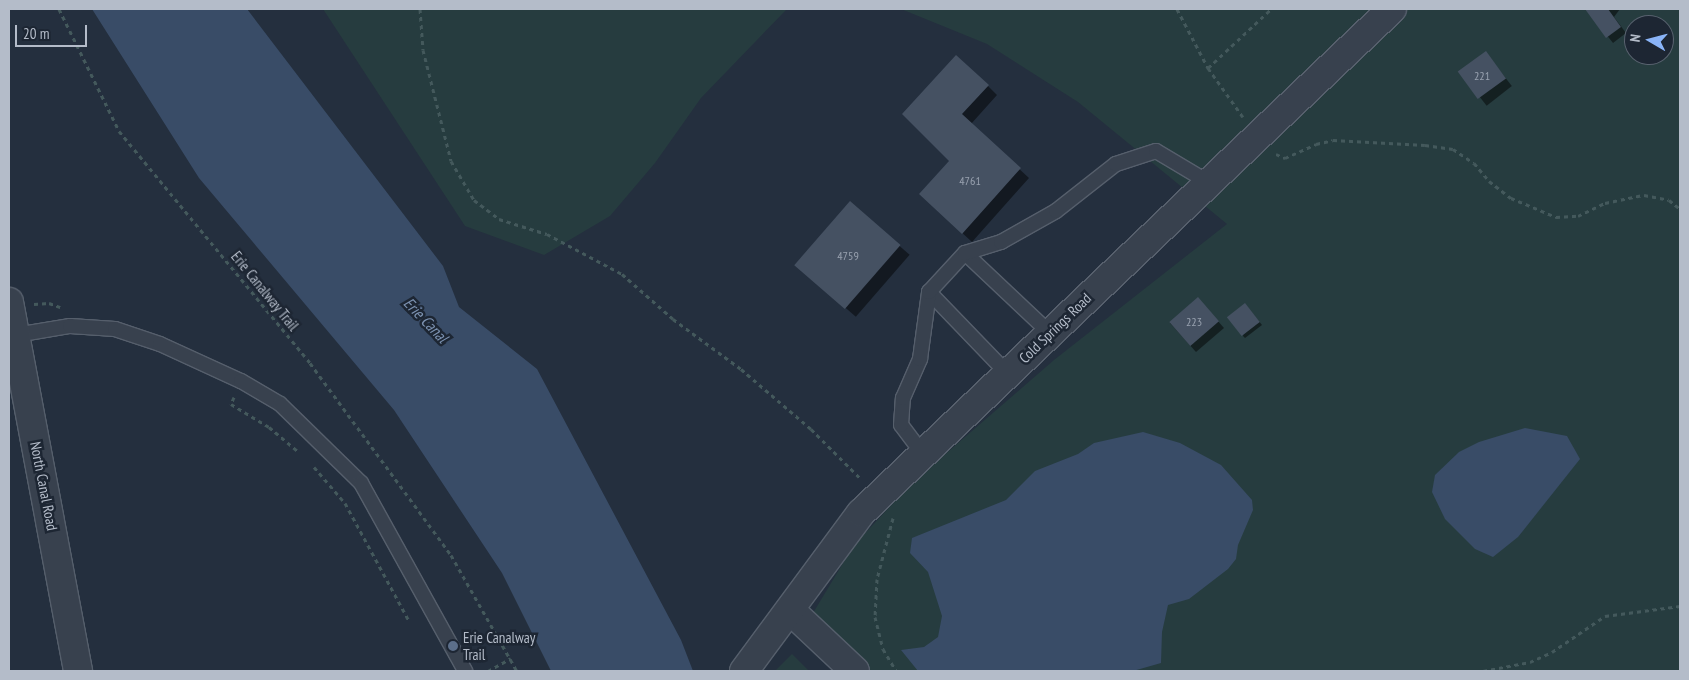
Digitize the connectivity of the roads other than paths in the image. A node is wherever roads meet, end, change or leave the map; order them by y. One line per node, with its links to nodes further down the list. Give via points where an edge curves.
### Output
1 (1392, 9): 2 (street, Cold Springs Road)
2 (1208, 182): 3 (lane, via 1156,151 1116,164 1056,211 1001,242); 6 (street, Cold Springs Road)
3 (965, 253): 4 (lane); 6 (lane)
4 (929, 292): 8 (lane); 9 (lane, via 920,359 903,398 901,425)
5 (9, 304): 7 (street, North Canal Road)
6 (1050, 333): 8 (street, Cold Springs Road)
7 (16, 335): 11 (street, North Canal Road); 12 (lane, via 70,326 115,329 160,344 241,381 280,404 361,482)
8 (1008, 373): 9 (street, Cold Springs Road)
9 (923, 454): 10 (street, Cold Springs Road, via 861,513)
10 (790, 610): 13 (street, Cold Springs Road); 14 (street)
11 (78, 671)
12 (465, 671)
13 (744, 671)
14 (855, 671)

